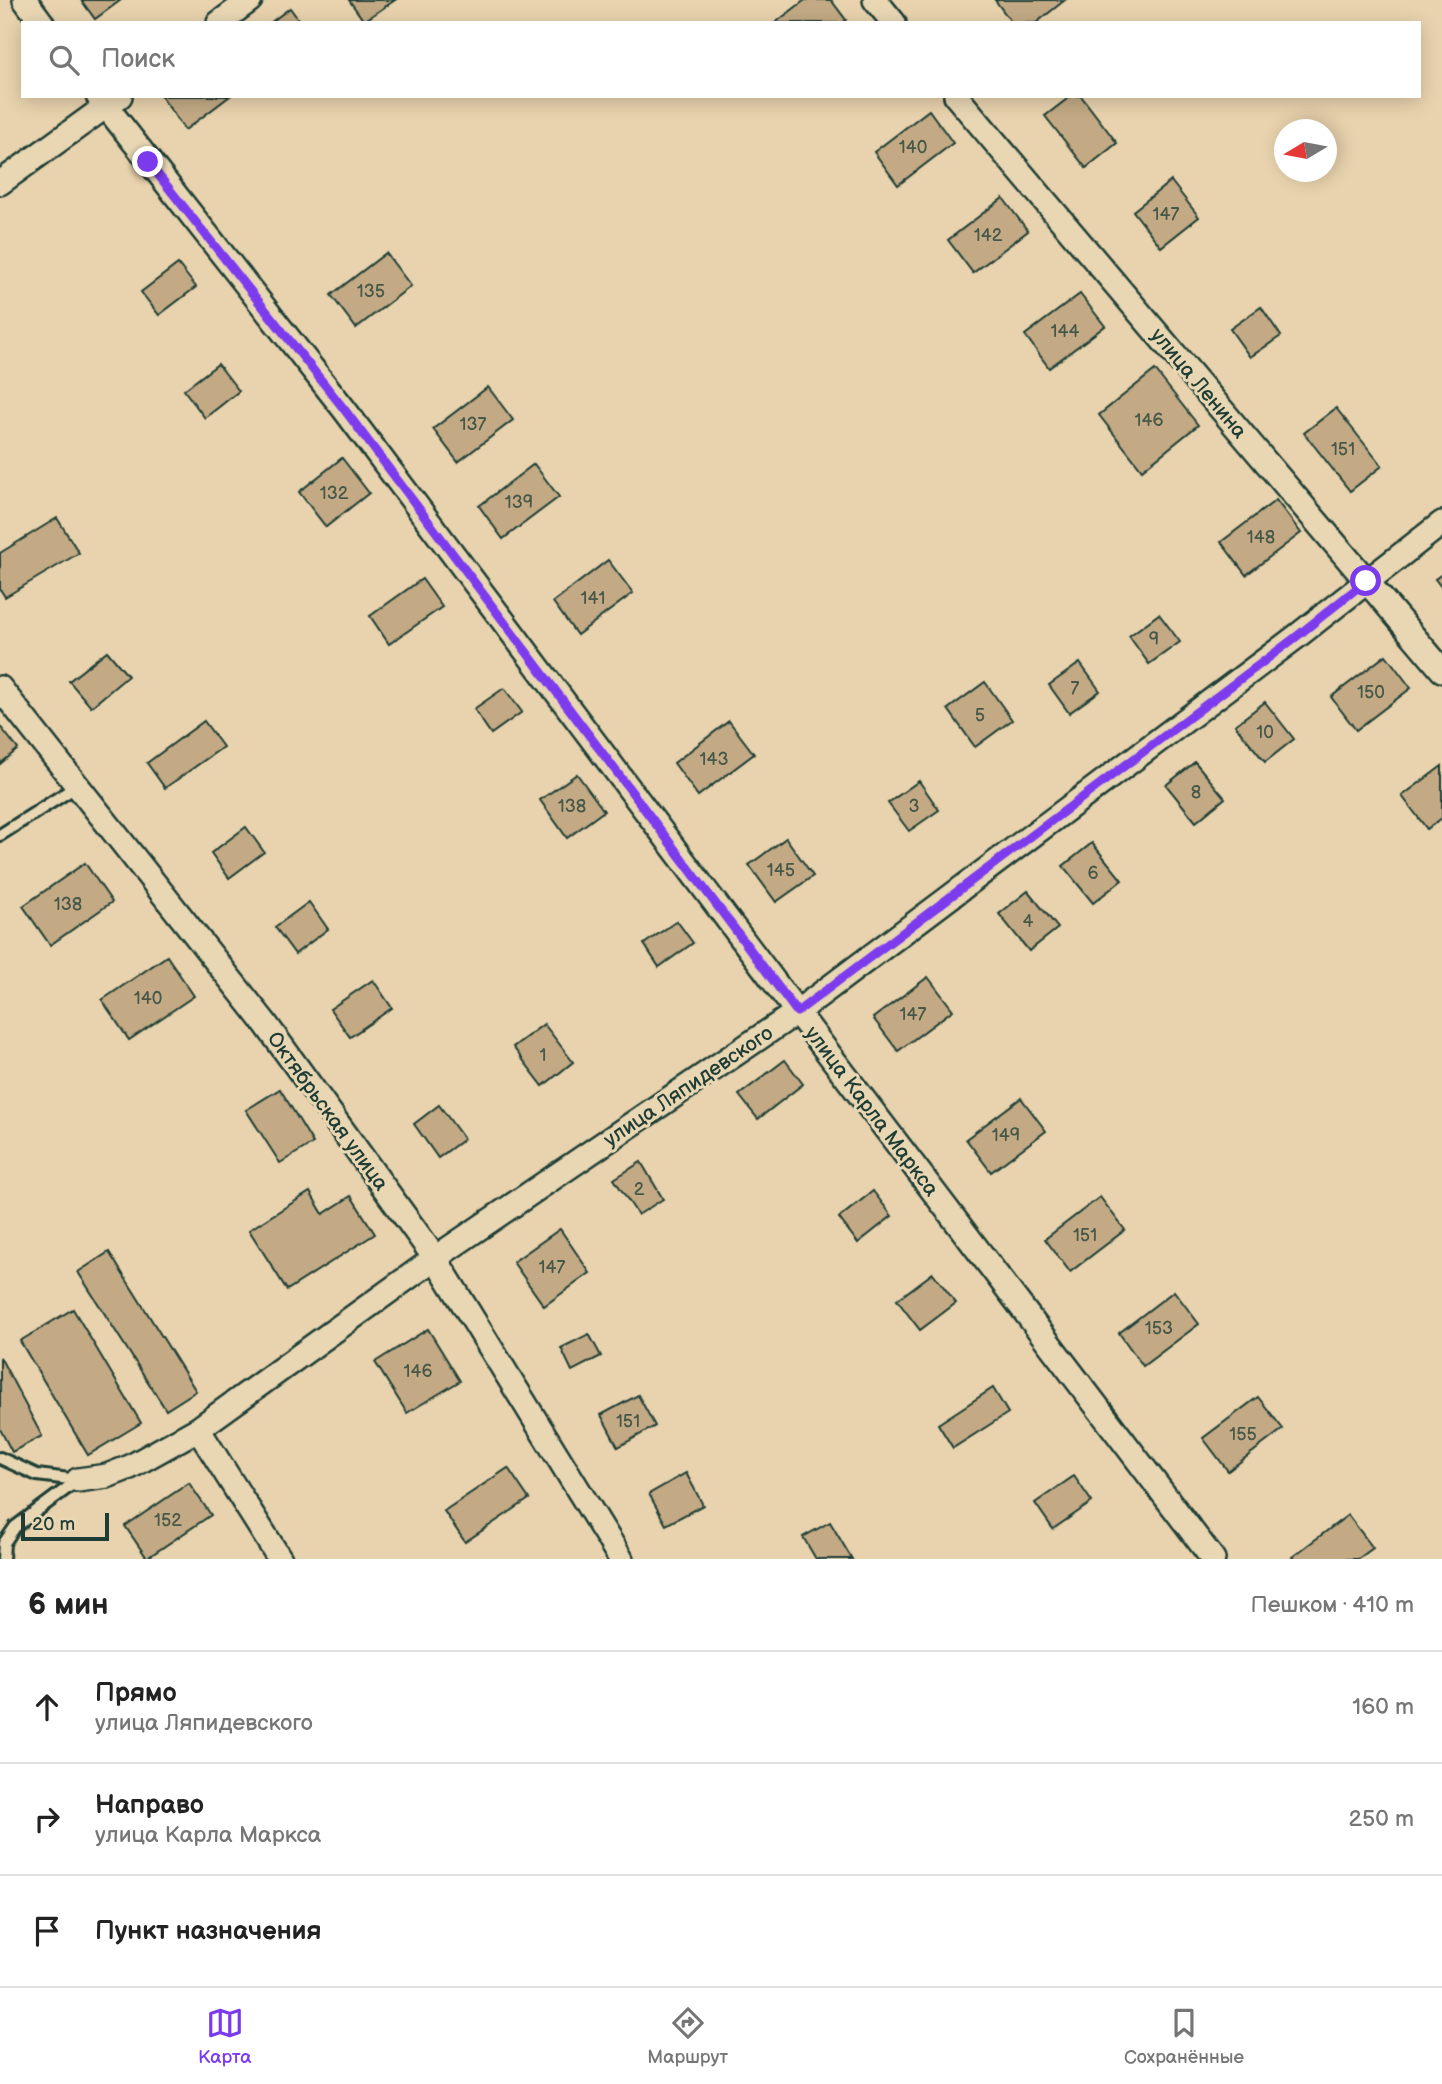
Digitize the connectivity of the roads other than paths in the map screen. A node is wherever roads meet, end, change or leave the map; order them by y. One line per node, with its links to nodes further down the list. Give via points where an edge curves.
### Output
1 (25, 0): 4 (street)
2 (250, 0): 5 (street)
3 (875, 0): 6 (street)
4 (41, 21)
5 (222, 21)
6 (892, 21)
7 (958, 98): 11 (street, улица Ленина)
8 (108, 100): 9 (street); 16 (street, улица Карла Маркса)
9 (0, 183)
10 (1442, 523): 11 (street, улица Ляпидевского)
11 (1366, 581): 12 (street, улица Ленина); 16 (street, улица Ляпидевского)
12 (1442, 670)
13 (0, 688): 14 (street, Октябрьская улица)
14 (77, 786): 15 (lane); 17 (street, Октябрьская улица, via 265,1023)
15 (0, 835)
16 (797, 1012): 17 (street, улица Ляпидевского); 24 (street, улица Карла Маркса)
17 (435, 1258): 18 (street, улица Ляпидевского); 23 (street, Октябрьская улица)
18 (198, 1429): 20 (street, улица Ляпидевского, via 107,1476); 22 (street)
19 (0, 1458): 20 (lane, via 37,1475)
20 (78, 1480): 21 (lane, via 15,1527 4,1543)
21 (3, 1559)
22 (280, 1559)
23 (621, 1559)
24 (1213, 1559)

